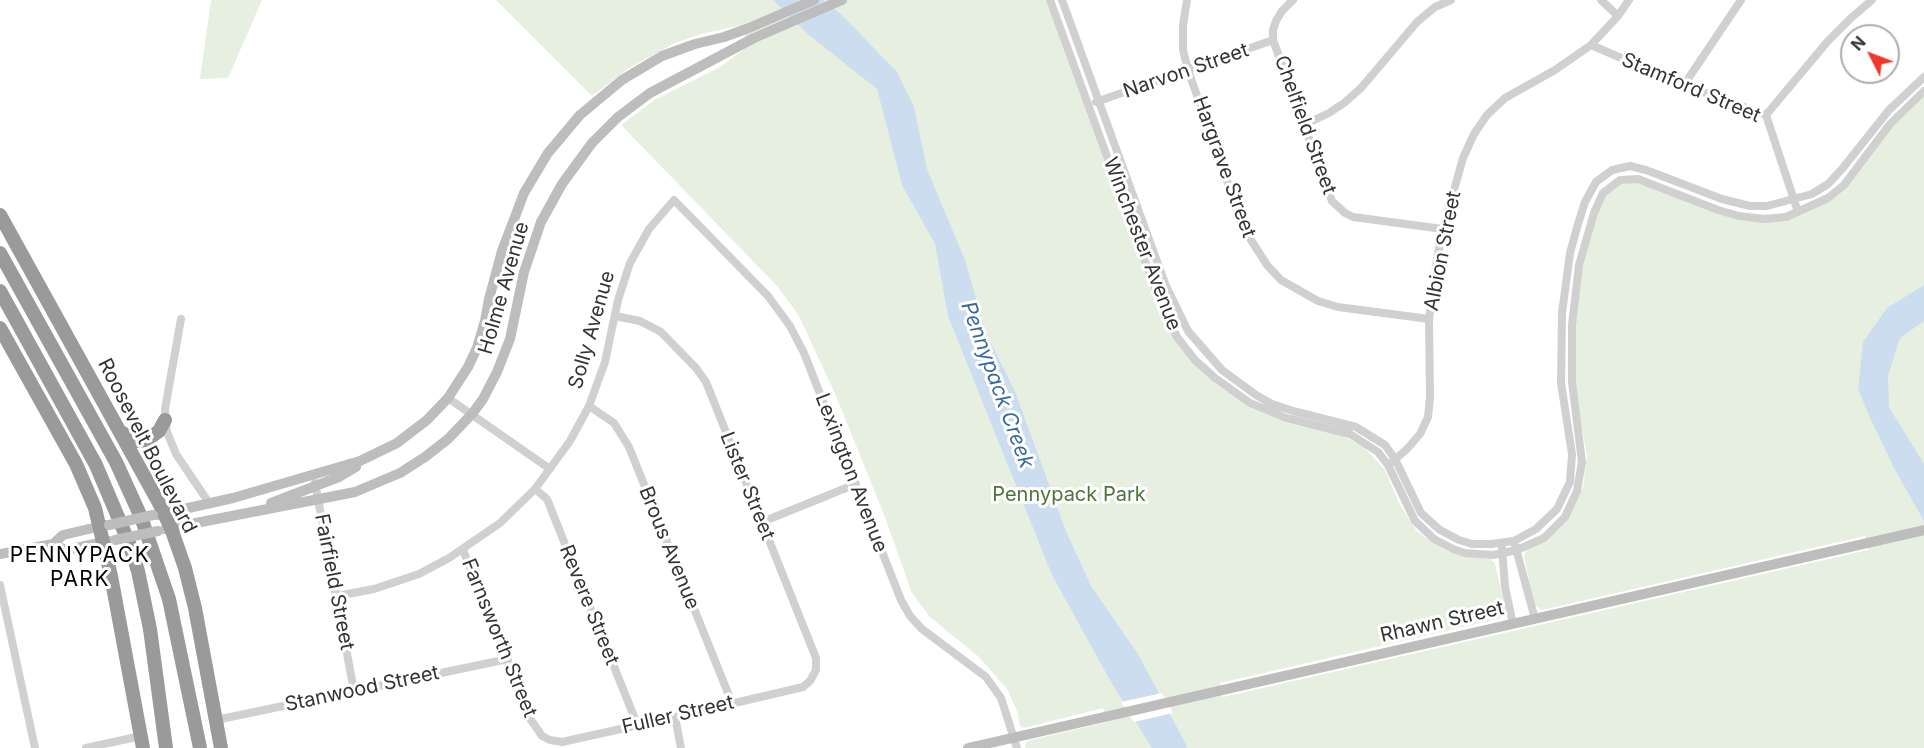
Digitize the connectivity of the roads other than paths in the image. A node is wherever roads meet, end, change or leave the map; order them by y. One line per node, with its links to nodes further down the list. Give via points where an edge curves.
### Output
1 (814, 0): 13 (main road, Holme Avenue)
2 (842, 0): 13 (main road, Holme Avenue)
3 (1050, 0): 21 (street, Winchester Avenue)
4 (1062, 0): 20 (street, Winchester Avenue)
5 (1187, 0): 16 (street, Hargrave Street, via 1183,50)
6 (1293, 0): 14 (street, Narvon Street, via 1276,21)
7 (1451, 0): 23 (street, via 1417,22 1344,103)
8 (1601, 0): 12 (street)
9 (1629, 0): 12 (street, Albion Street)
10 (1740, 0): 18 (street)
11 (1872, 0): 22 (street, via 1828,41)
12 (1618, 16): 15 (street, Albion Street)
13 (752, 33): 42 (main road, Holme Avenue, via 695,44 622,80 580,115 548,153 518,209 495,276 477,348); 45 (main road, Holme Avenue, via 650,93 618,117 580,158 541,222 524,272 505,356)
14 (1273, 40): 16 (street, Narvon Street); 23 (street, Chelfield Street)
15 (1591, 45): 18 (street, Stamford Street); 30 (street, Albion Street, via 1505,98 1488,115 1463,158)
16 (1188, 70): 20 (street, Narvon Street); 37 (street, Hargrave Street, via 1244,229 1281,280 1338,307)
17 (1924, 77): 26 (street, Winchester Avenue, via 1888,110 1828,184)
18 (1684, 85): 22 (street, Stamford Street)
19 (1924, 91): 28 (street, via 1890,124 1844,185 1828,198)
20 (1098, 101): 21 (street, Narvon Street); 32 (street, Winchester Avenue)
21 (1088, 104): 33 (street, Winchester Avenue)
22 (1766, 115): 26 (street, Stamford Street)
23 (1304, 125): 30 (street, Chelfield Street, via 1328,194 1345,213)
24 (1591, 190): 25 (street); 26 (street, Winchester Avenue, via 1612,170 1630,166 1736,203 1767,206); 39 (street, Winchester Avenue, via 1578,224 1566,282)
25 (1601, 197): 28 (street, via 1620,180 1638,179 1739,216 1764,219); 40 (street, Winchester Avenue, via 1587,236 1575,294)
26 (1794, 199): 28 (street, Stamford Street)
27 (674, 200): 35 (street, Solly Avenue, via 639,246 624,280); 53 (street, Lexington Avenue, via 768,296 790,326)
28 (1798, 212)
29 (0, 215): 47 (highway, Roosevelt Boulevard)
30 (1443, 229): 37 (street, Albion Street)
31 (0, 253): 89 (highway, Roosevelt Boulevard, via 116,462 141,517 169,599)
32 (1157, 261): 33 (street); 41 (street, Winchester Avenue, via 1188,331 1222,370)
33 (1147, 265): 43 (street, Winchester Avenue, via 1164,312 1189,352 1224,385)
34 (0, 291): 88 (highway, via 96,465 126,534 148,619)
35 (615, 316): 44 (street, Solly Avenue, via 605,362); 60 (street, Lister Street, via 640,321 661,332 706,382)
36 (181, 319): 46 (street)
37 (1429, 319): 49 (street, Albion Street, via 1428,417 1420,434)
38 (0, 328): 61 (highway)
39 (1561, 382): 40 (street); 65 (street, Winchester Avenue, via 1572,454 1569,482 1547,521)
40 (1572, 382): 69 (street, Winchester Avenue, via 1582,462 1577,491 1555,528 1544,538)
41 (1259, 396): 43 (street); 49 (street, Winchester Avenue, via 1293,411 1356,427 1385,445)
42 (448, 398): 45 (street); 48 (main road, Holme Avenue, via 410,434)
43 (1254, 405): 50 (street, Winchester Avenue, via 1286,418 1350,434 1378,452)
44 (589, 406): 51 (street, Solly Avenue); 79 (street, Brous Avenue, via 614,423 629,447)
45 (472, 414): 51 (street); 56 (main road, Holme Avenue, via 448,439 400,473 355,492)
46 (165, 420): 47 (highway, via 147,440 136,441); 57 (street, via 170,444)
47 (121, 432): 59 (highway, Roosevelt Boulevard)
48 (373, 455): 52 (main road, Holme Avenue); 54 (main road, via 339,477)
49 (1395, 459): 50 (street, Albion Street); 67 (street, Winchester Avenue, via 1421,513 1430,522 1459,540)
50 (1388, 465): 70 (street, Winchester Avenue, via 1408,511 1423,531 1466,553)
51 (550, 470): 55 (street, Solly Avenue)
52 (314, 473): 54 (street, Fairfield Street); 57 (main road, Holme Avenue)
53 (856, 484): 60 (street); 85 (street, Lexington Avenue, via 910,616 935,640 986,677 1000,698)
54 (316, 486): 56 (street, Fairfield Street); 58 (main road)
55 (535, 489): 68 (street, Solly Avenue, via 500,523); 82 (street, Revere Street, via 547,499)
56 (319, 500): 58 (main road, Holme Avenue); 73 (street, Fairfield Street)
57 (209, 503): 59 (main road, Holme Avenue)
58 (248, 512): 62 (main road, Holme Avenue)
59 (159, 514): 61 (main road, Holme Avenue, bridge); 62 (highway, Roosevelt Boulevard)
60 (762, 522): 77 (street, Lister Street, via 816,658 816,670 810,681)
61 (105, 526): 64 (highway); 66 (main road, via 63,535)
62 (165, 529): 64 (main road, Holme Avenue, bridge); 81 (highway, Roosevelt Boulevard, via 190,588)
63 (1924, 530): 74 (main road, Rhawn Street)
64 (109, 541): 66 (main road, via 66,550); 84 (highway)
65 (1514, 541): 67 (street, Winchester Avenue); 69 (street)
66 (52, 544): 71 (main road)
67 (1501, 544): 70 (street)
68 (463, 550): 73 (street, Solly Avenue, via 419,574); 76 (street, Farnsworth Street)
69 (1516, 550): 70 (street, Winchester Avenue); 74 (street)
70 (1502, 553): 75 (street)
71 (0, 554)
72 (0, 585): 86 (street)
73 (337, 596): 78 (street, Fairfield Street)
74 (1535, 619): 75 (main road, Rhawn Street)
75 (1513, 624): 85 (main road, Rhawn Street, via 1080,723)
76 (508, 659): 78 (street, Stanwood Street); 83 (street, Farnsworth Street)
77 (793, 689): 79 (street, Fuller Street)
78 (354, 691): 81 (street, Stanwood Street)
79 (732, 703): 80 (street, Fuller Street)
80 (675, 717): 82 (street, Fuller Street); 91 (street)
81 (216, 720): 90 (highway, Roosevelt Boulevard)
82 (638, 724): 83 (street, Fuller Street, via 562,742 542,736)
83 (534, 726)
84 (142, 742): 87 (street)
85 (1016, 743): 92 (main road, Rhawn Street)
86 (35, 748)
87 (86, 748)
88 (166, 748)
89 (200, 748)
90 (221, 748)
91 (681, 748)
92 (968, 748)

